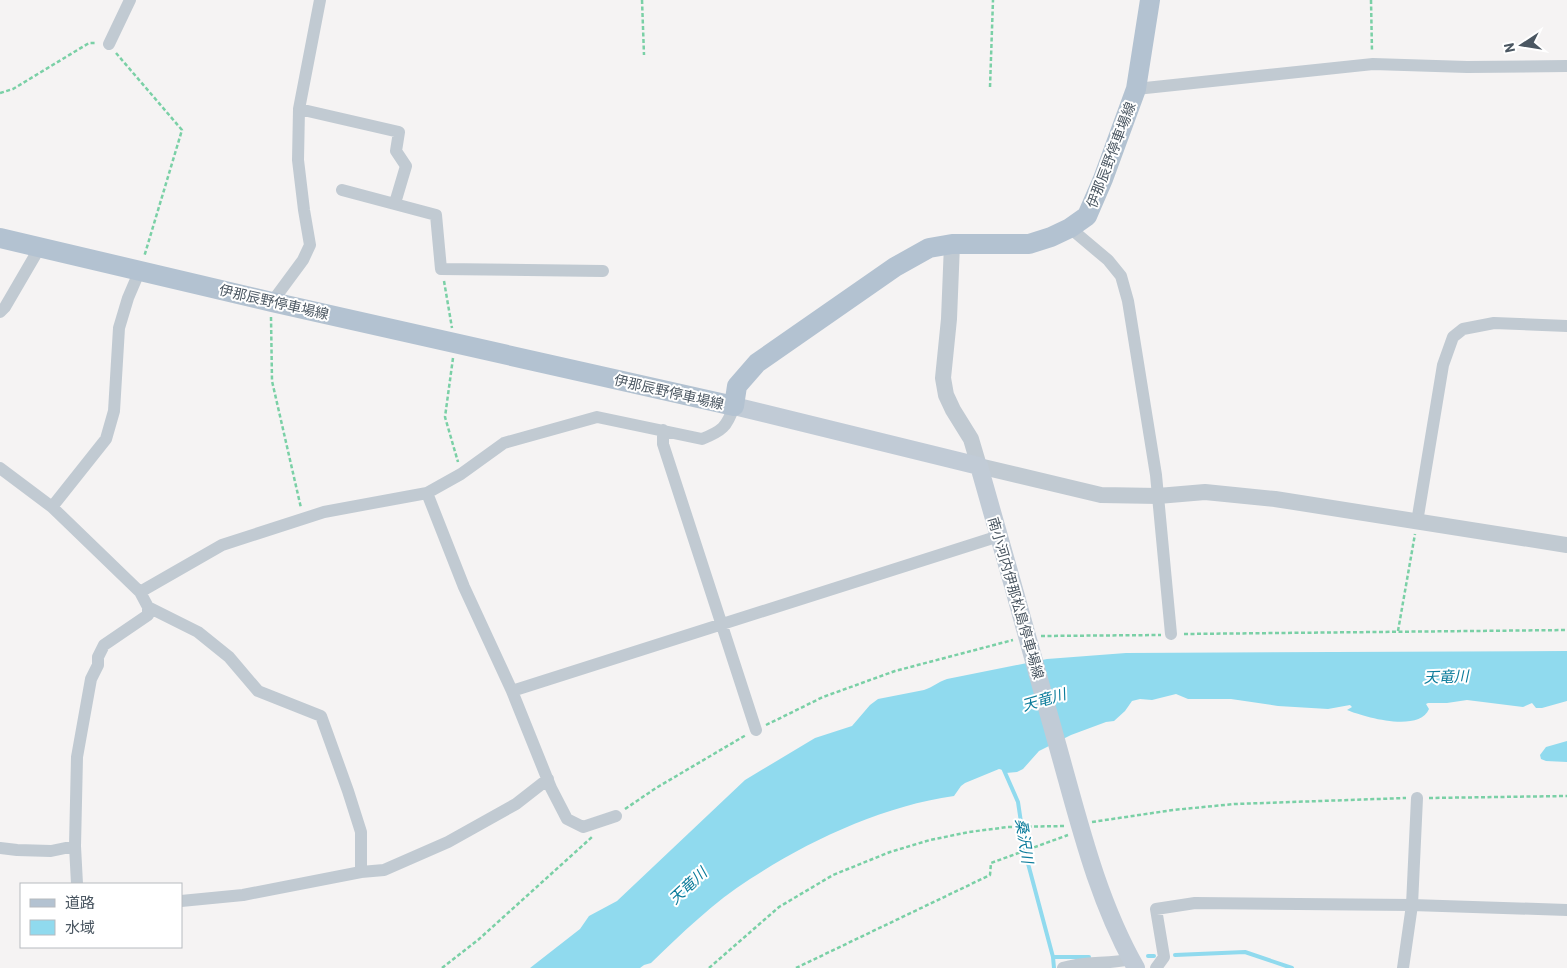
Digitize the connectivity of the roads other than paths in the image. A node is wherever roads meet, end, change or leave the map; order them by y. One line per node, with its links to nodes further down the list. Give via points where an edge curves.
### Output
1 (130, 0): 4 (street)
2 (320, 0): 7 (street)
3 (1150, 0): 6 (main road, 伊那辰野停車場線)
4 (109, 44)
5 (1567, 66): 6 (street, via 1373,64)
6 (1136, 89): 10 (main road, 伊那辰野停車場線, via 1087,216)
7 (299, 109): 9 (street, via 399,132 396,151 406,166); 16 (street, via 298,160 310,245)
8 (342, 190): 9 (street)
9 (395, 203): 15 (street, via 436,216 441,269)
10 (1070, 228): 12 (main road, 伊那辰野停車場線, via 1029,244); 24 (street, via 1108,260 1121,276 1128,301)
11 (0, 238): 13 (main road, 伊那辰野停車場線)
12 (952, 244): 19 (main road, 伊那辰野停車場線, via 929,248 895,267 757,363 737,386); 21 (street, via 943,378 946,395 971,439)
13 (40, 247): 14 (main road, 伊那辰野停車場線); 17 (street)
14 (140, 270): 16 (main road, 伊那辰野停車場線); 25 (street, via 118,328 114,411 106,438)
15 (603, 271)
16 (272, 302): 19 (main road, 伊那辰野停車場線)
17 (0, 312)
18 (1567, 326): 26 (street, via 1494,323 1463,329 1453,337 1443,365)
19 (734, 406): 20 (street, via 728,424 716,434 702,439); 21 (main road)
20 (664, 430): 23 (street, via 597,417 504,443); 31 (street, via 663,444)
21 (979, 466): 24 (street, via 1101,495); 27 (main road, 南小河内伊那松島停車場線)
22 (0, 468): 25 (street)
23 (427, 494): 29 (street, via 324,512 222,545); 33 (street, via 464,587)
24 (1158, 496): 26 (street, via 1205,492 1275,499); 32 (street)
25 (52, 507): 29 (street)
26 (1417, 522): 28 (street)
27 (999, 536): 31 (street); 45 (main road, 南小河内伊那松島停車場線, via 1079,823 1106,905)
28 (1567, 545)
29 (140, 592): 30 (street)
30 (148, 607): 38 (street, via 148,615 104,646 91,678 77,757); 40 (street, via 198,632 229,656 258,691 321,716 360,832)
31 (722, 624): 33 (street); 34 (street)
32 (1171, 634)
33 (512, 691): 35 (street)
34 (756, 730)
35 (548, 779): 37 (street, via 567,818 583,827); 40 (street, via 516,804 448,842 384,870)
36 (1417, 798): 43 (street)
37 (616, 816)
38 (75, 846): 39 (street, via 51,851); 41 (street)
39 (0, 848)
40 (361, 872): 42 (street, via 243,895)
41 (77, 883)
42 (182, 901)
43 (1412, 905): 44 (street); 47 (street, via 1196,903 1156,909 1164,957); 48 (street)
44 (1567, 910)
45 (1133, 963): 46 (street, via 1076,964)
46 (1063, 968)
47 (1156, 968)
48 (1403, 968)

